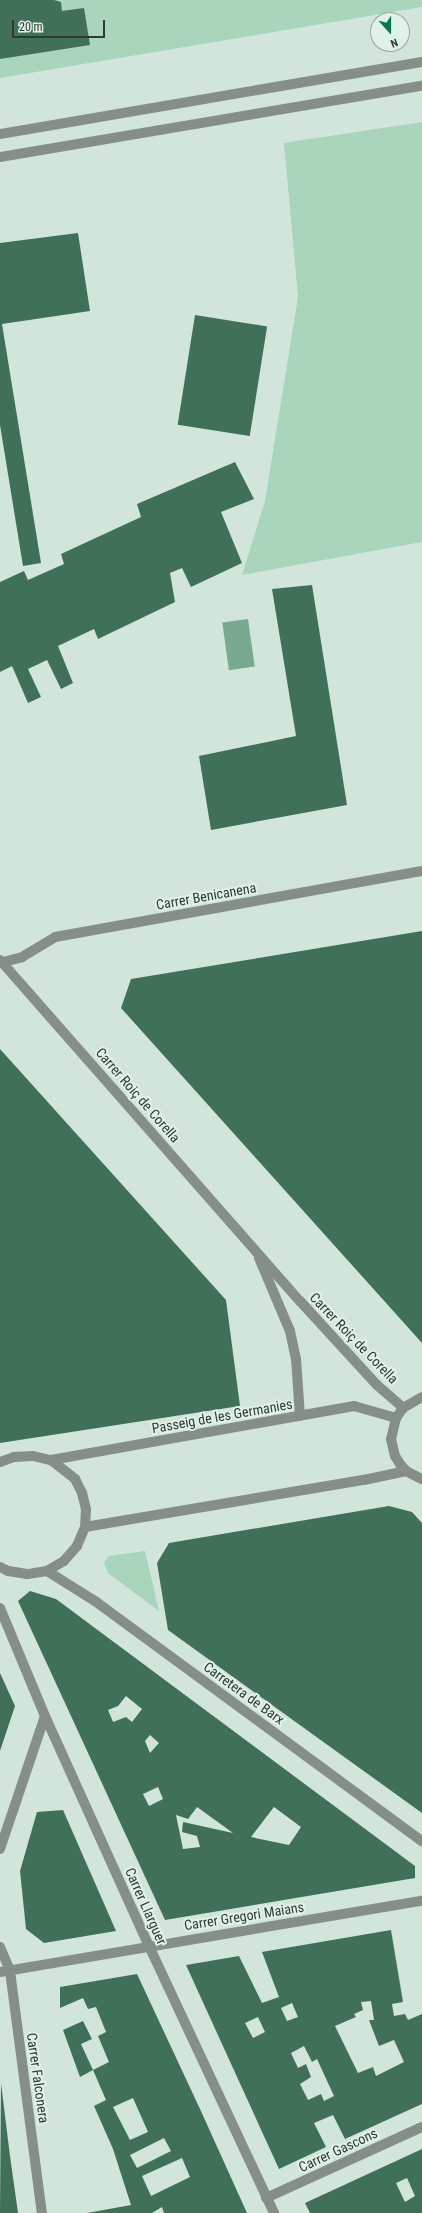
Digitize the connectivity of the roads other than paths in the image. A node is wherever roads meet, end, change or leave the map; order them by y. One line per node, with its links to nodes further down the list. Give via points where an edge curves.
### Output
1 (422, 62): 3 (street)
2 (422, 86): 4 (street)
3 (0, 134)
4 (0, 157)
5 (422, 870): 6 (street, Carrer Benicanena, via 55,937 22,957)
6 (1, 963): 7 (street, Carrer Roiç de Corella)
7 (255, 1249): 9 (street, Carrer Roiç de Corella, via 377,1385); 10 (street, Carrer Roiç de Corella, via 290,1331 296,1359)
8 (422, 1397): 9 (street)
9 (403, 1408): 11 (street)
10 (300, 1416): 11 (street, Passeig de les Germanies, via 354,1406); 12 (street, Passeig de les Germanies)
11 (396, 1418): 14 (street, via 392,1428 392,1448)
12 (52, 1460): 13 (street, via 14,1456); 16 (street, via 75,1479 82,1493 86,1509)
13 (0, 1462)
14 (406, 1471): 15 (street); 16 (street)
15 (422, 1480)
16 (85, 1527): 18 (street, via 77,1546 64,1560)
17 (0, 1567): 18 (street, via 27,1574)
18 (46, 1570): 21 (street, Carretera de Barx, via 95,1601)
19 (0, 1608): 20 (street, Carrer Llarguer)
20 (45, 1716): 22 (street); 24 (street, Carrer Llarguer)
21 (422, 1841)
22 (0, 1849)
23 (422, 1901): 24 (street, Carrer Gregori Maians)
24 (149, 1946): 26 (street, Carrer Gregori Maians); 28 (street, Carrer Llarguer)
25 (0, 1947): 26 (street, Carrer Falconera)
26 (5, 1971): 29 (street, Carrer Falconera)
27 (422, 2127): 28 (street, Carrer Gascons)
28 (266, 2198): 30 (street, Carrer Llarguer)
29 (42, 2213)
30 (274, 2213)

